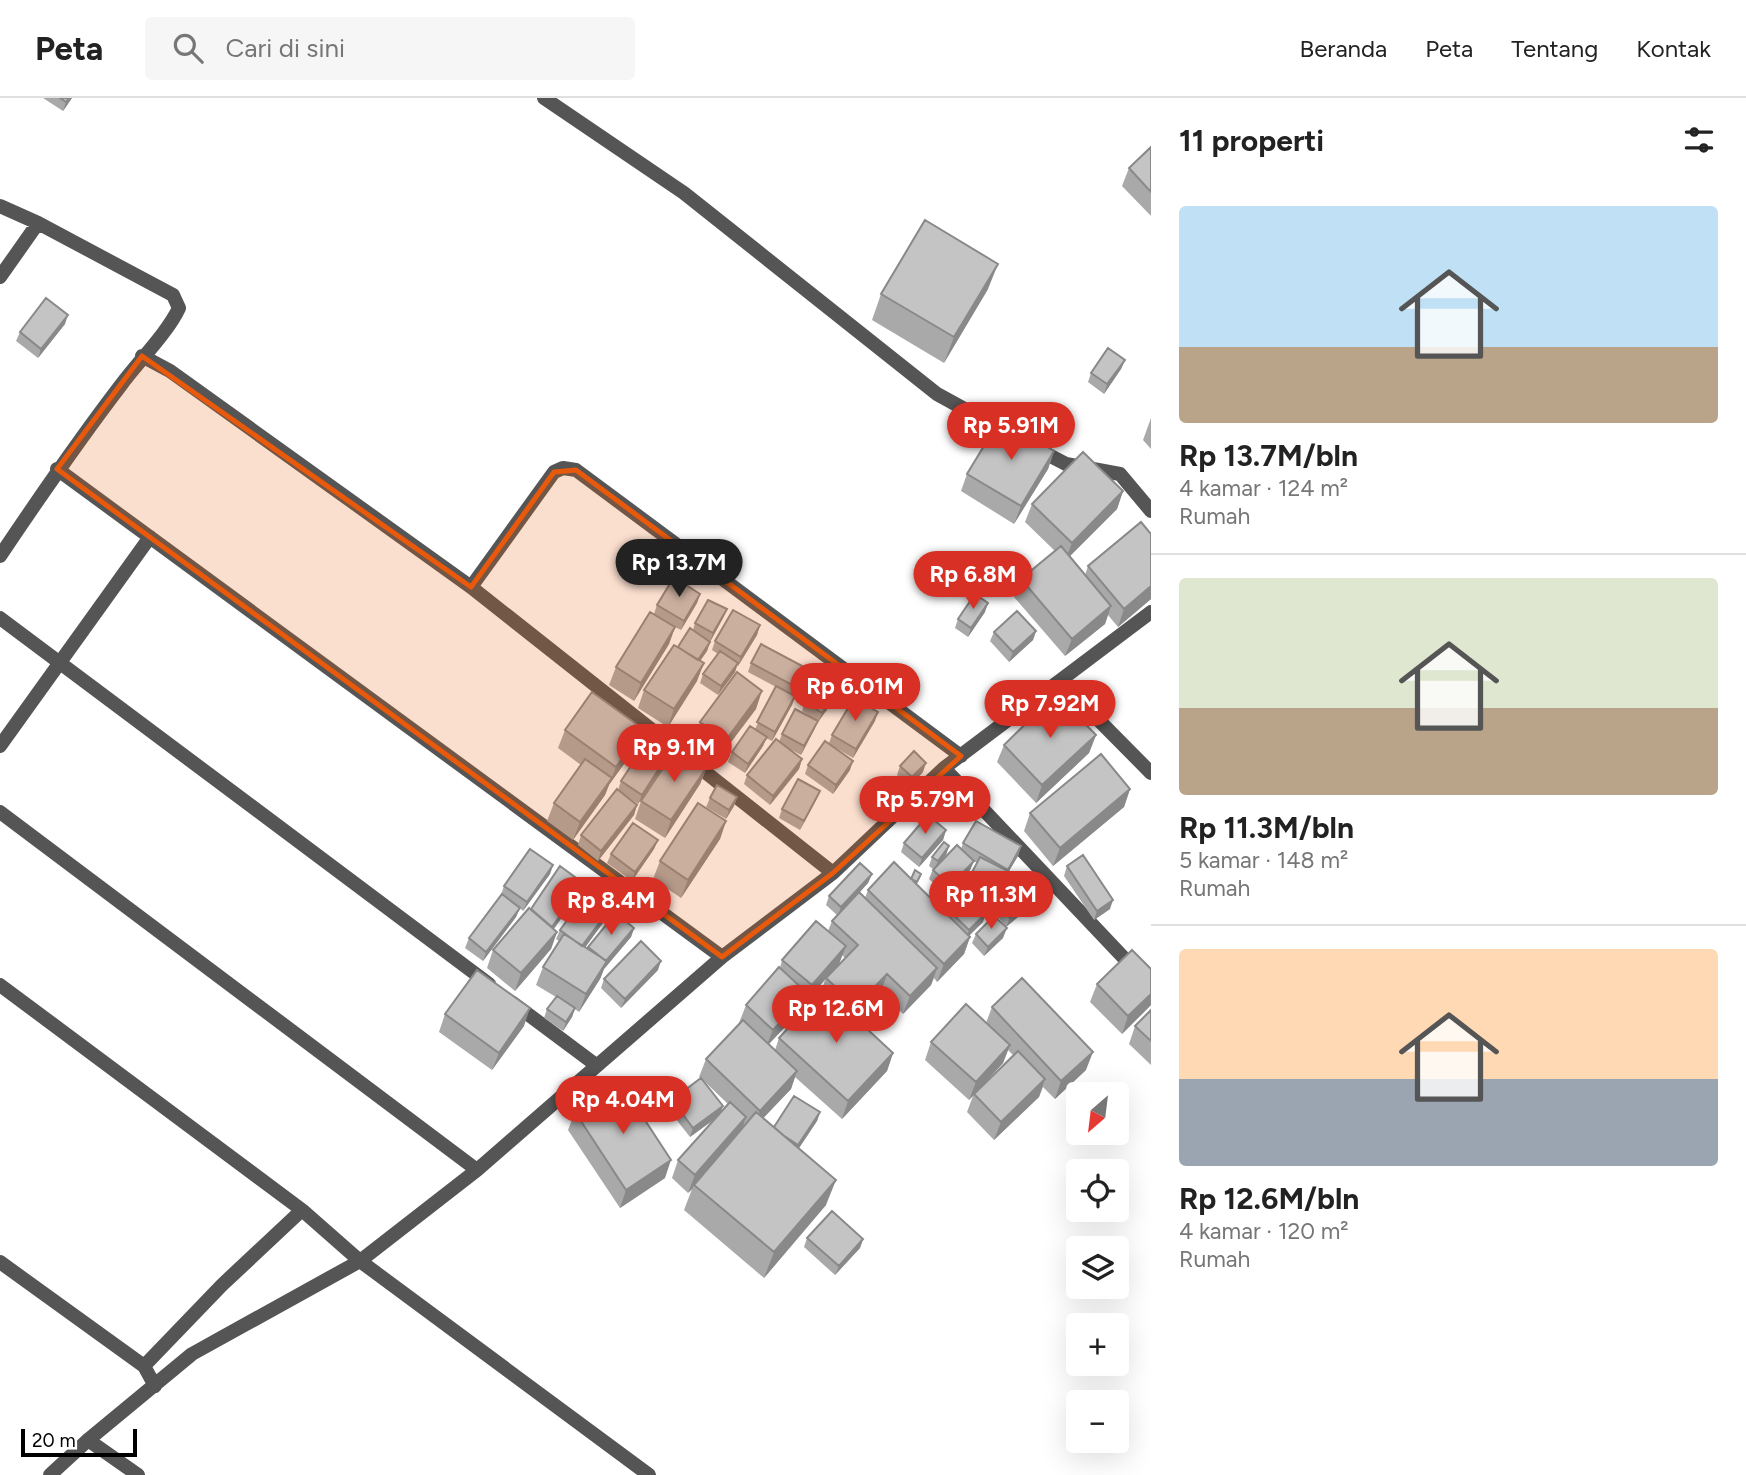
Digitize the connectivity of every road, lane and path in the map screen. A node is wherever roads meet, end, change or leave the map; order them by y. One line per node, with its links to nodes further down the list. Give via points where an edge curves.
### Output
1 (544, 98): 7 (street, via 684,193 937,394 1066,464 1120,474)
2 (0, 206): 3 (street)
3 (38, 223): 4 (street); 5 (street, via 173,295 179,308 174,319)
4 (0, 277)
5 (142, 356): 6 (street); 10 (street, via 170,371)
6 (57, 469): 8 (street); 9 (street)
7 (1151, 511)
8 (150, 537): 13 (street); 21 (street)
9 (0, 556)
10 (471, 587): 16 (street, via 554,472 576,470); 20 (street)
11 (1151, 612): 14 (street)
12 (0, 618): 13 (street)
13 (61, 662): 15 (street); 24 (street)
14 (1060, 681): 16 (street); 18 (street)
15 (0, 746)
16 (961, 755): 17 (street)
17 (944, 768): 20 (street); 22 (street)
18 (1151, 773)
19 (0, 812): 25 (street)
20 (833, 873): 21 (street)
21 (722, 957): 24 (street)
22 (1151, 983)
23 (0, 985): 26 (street)
24 (596, 1065): 25 (street)
25 (477, 1170): 27 (street)
26 (302, 1210): 27 (street); 29 (street, via 222,1284)
27 (360, 1261): 30 (street, via 192,1354); 34 (street)
28 (0, 1262): 29 (street)
29 (144, 1366): 30 (street)
30 (155, 1386): 31 (street)
31 (88, 1440): 32 (street); 33 (street)
32 (50, 1475)
33 (138, 1475)
34 (649, 1475)

